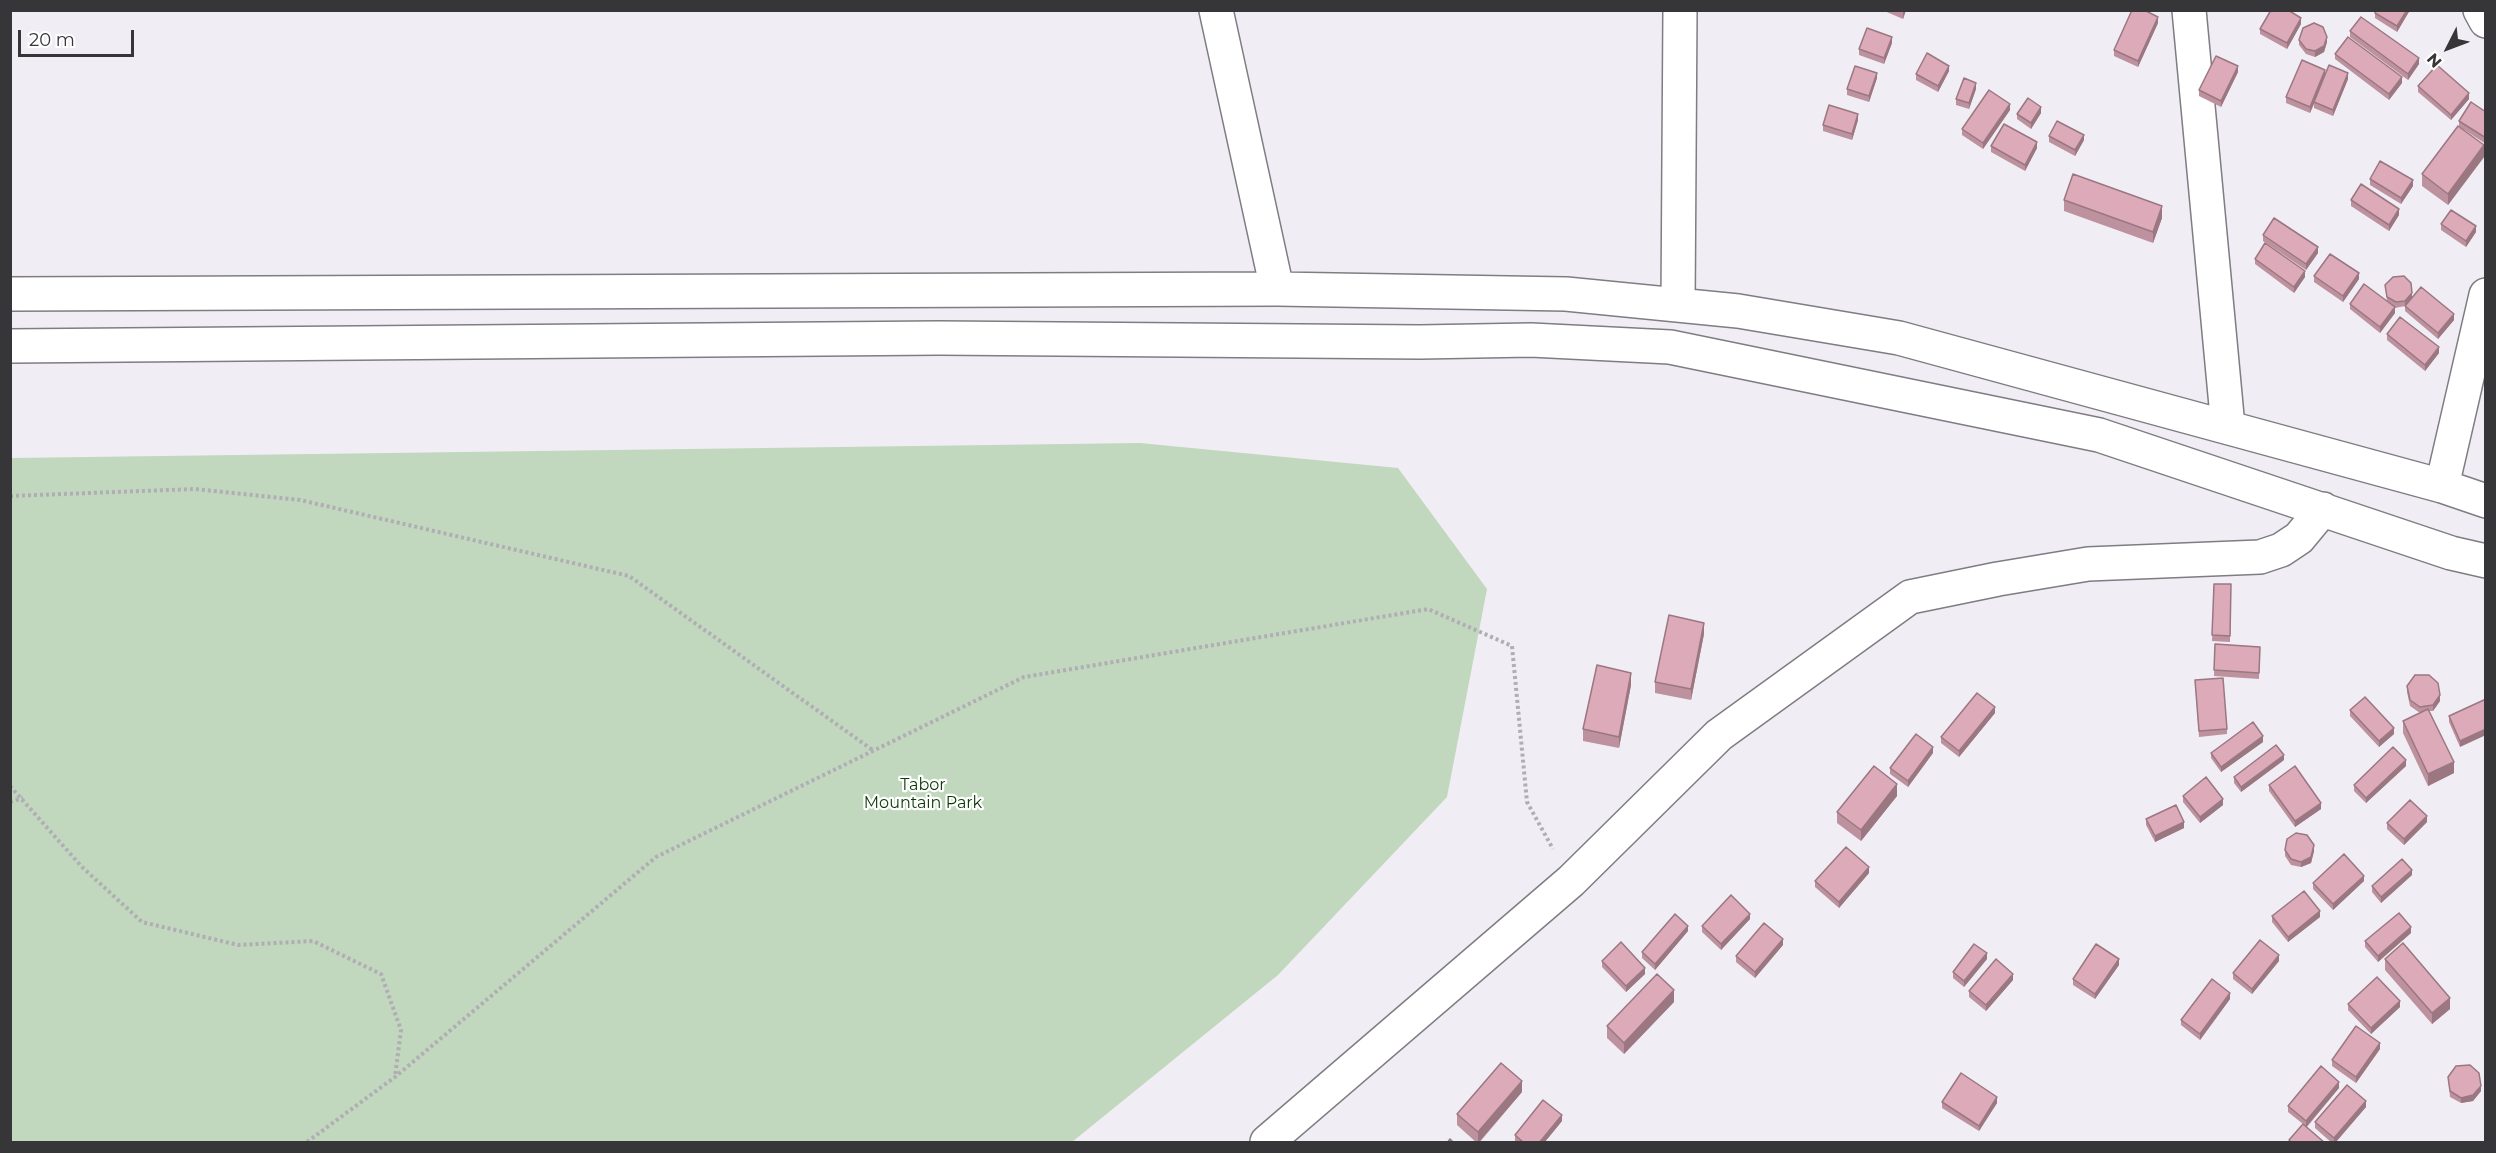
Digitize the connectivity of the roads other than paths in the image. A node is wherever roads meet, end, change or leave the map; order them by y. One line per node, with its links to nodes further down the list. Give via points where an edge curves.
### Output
1 (1216, 10): 6 (street)
2 (1680, 10): 9 (street)
3 (2189, 10): 11 (street)
4 (2480, 10): 5 (street)
5 (2486, 21)
6 (1277, 289): 7 (street); 9 (street, via 1566,294)
7 (10, 294)
8 (2486, 295): 12 (street)
9 (1678, 305): 11 (street, via 1738,310 1899,338)
10 (10, 346): 14 (street, via 939,338 1531,340 1670,347 2099,435)
11 (2228, 427): 12 (street)
12 (2442, 486): 13 (street)
13 (2486, 501)
14 (2323, 509): 15 (street, via 2451,553); 16 (street, via 2299,538 2260,557 2088,564 1910,597 1719,735 1571,881)
15 (2486, 561)
16 (1267, 1143)

